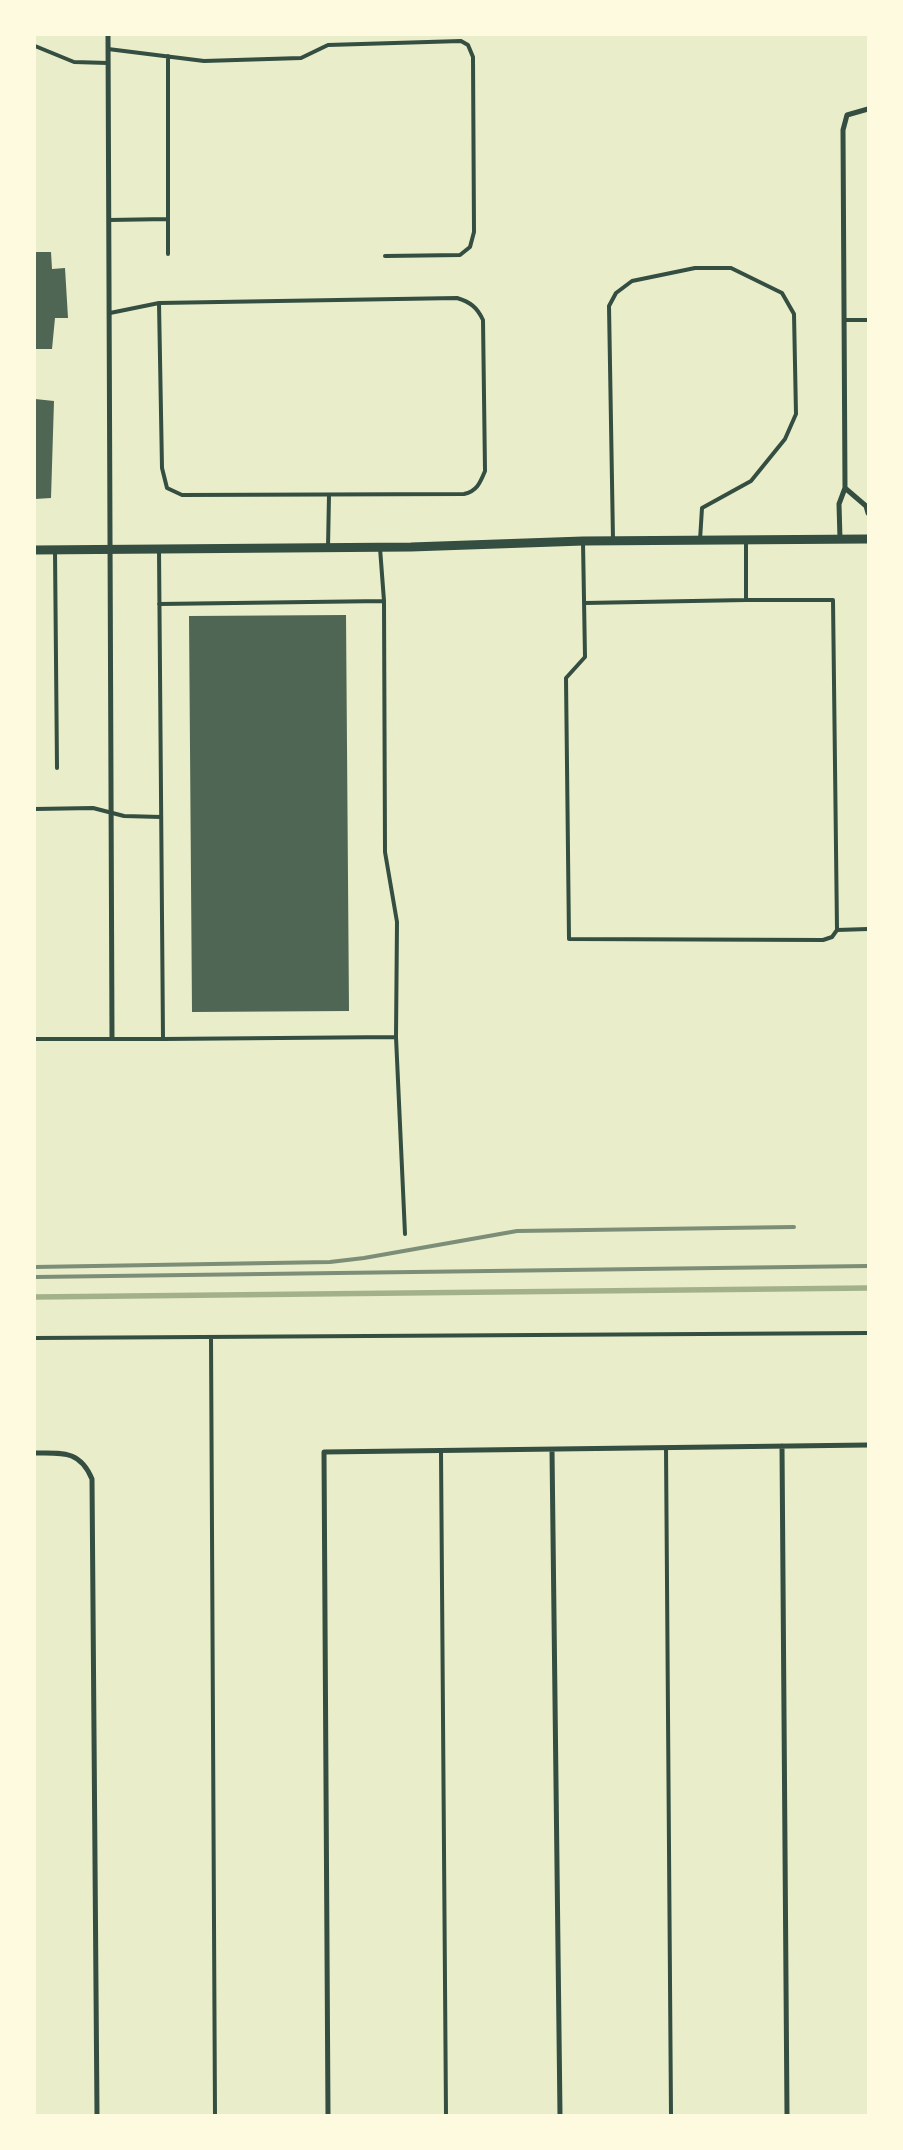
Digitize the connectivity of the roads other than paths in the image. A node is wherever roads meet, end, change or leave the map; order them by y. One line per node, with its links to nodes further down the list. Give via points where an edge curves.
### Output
1 (108, 35): 3 (street)
2 (35, 46): 5 (lane, via 74,62)
3 (108, 49): 4 (lane); 5 (street)
4 (168, 56): 7 (lane); 10 (lane, via 204,61 301,58 328,45 461,41 468,45 473,57 474,232 470,247 460,254)
5 (108, 63): 8 (street)
6 (868, 109): 13 (street, via 847,115 843,130)
7 (168, 219): 8 (lane); 9 (lane)
8 (109, 220): 12 (street)
9 (168, 254)
10 (386, 256)
11 (159, 303): 12 (lane); 16 (lane, via 162,468 167,488 182,495); 16 (lane, via 457,298 478,309 483,320 485,471 477,488 464,494)
12 (110, 313): 29 (street)
13 (845, 320): 14 (lane); 15 (street)
14 (868, 320)
15 (845, 488): 17 (street, via 866,506); 18 (street, via 839,504)
16 (329, 495): 25 (lane)
17 (868, 513)
18 (840, 539): 19 (street); 22 (street)
19 (868, 539)
20 (613, 540): 21 (street); 21 (lane, via 609,306 616,293 632,281 695,268 731,268 782,293 794,314 796,414 785,440 750,481 702,508); 23 (street)
21 (700, 540): 22 (street)
22 (746, 540): 31 (lane)
23 (583, 541): 24 (street); 32 (lane)
24 (380, 547): 25 (street); 30 (lane)
25 (328, 548): 27 (street)
26 (35, 550): 28 (street)
27 (159, 550): 29 (street); 33 (lane)
28 (54, 551): 29 (street); 34 (lane)
29 (111, 551): 36 (street)
30 (384, 600): 33 (lane); 40 (lane, via 385,852 397,922)
31 (746, 600): 32 (lane); 39 (lane, via 833,600)
32 (585, 603): 39 (lane, via 585,657 566,678 569,939 823,940 832,937)
33 (159, 604): 37 (lane)
34 (56, 768)
35 (35, 808): 36 (lane, via 93,808)
36 (111, 812): 37 (lane, via 124,816); 41 (street)
37 (161, 817): 43 (lane)
38 (868, 929): 39 (lane)
39 (837, 930)
40 (396, 1037): 43 (lane); 44 (lane)
41 (112, 1038): 42 (lane); 43 (lane)
42 (35, 1039)
43 (163, 1039)
44 (405, 1234)
45 (868, 1333): 46 (lane)
46 (211, 1336): 47 (lane); 55 (lane)
47 (35, 1338)
48 (868, 1445): 49 (street)
49 (782, 1446): 50 (street); 60 (street)
50 (666, 1448): 51 (street); 59 (lane)
51 (552, 1450): 52 (street); 58 (street)
52 (441, 1452): 56 (street, via 324,1452); 57 (lane)
53 (35, 1453): 54 (street, via 74,1456 83,1462 92,1478)
54 (97, 2115)
55 (215, 2115)
56 (328, 2115)
57 (446, 2115)
58 (560, 2115)
59 (671, 2115)
60 (787, 2115)

